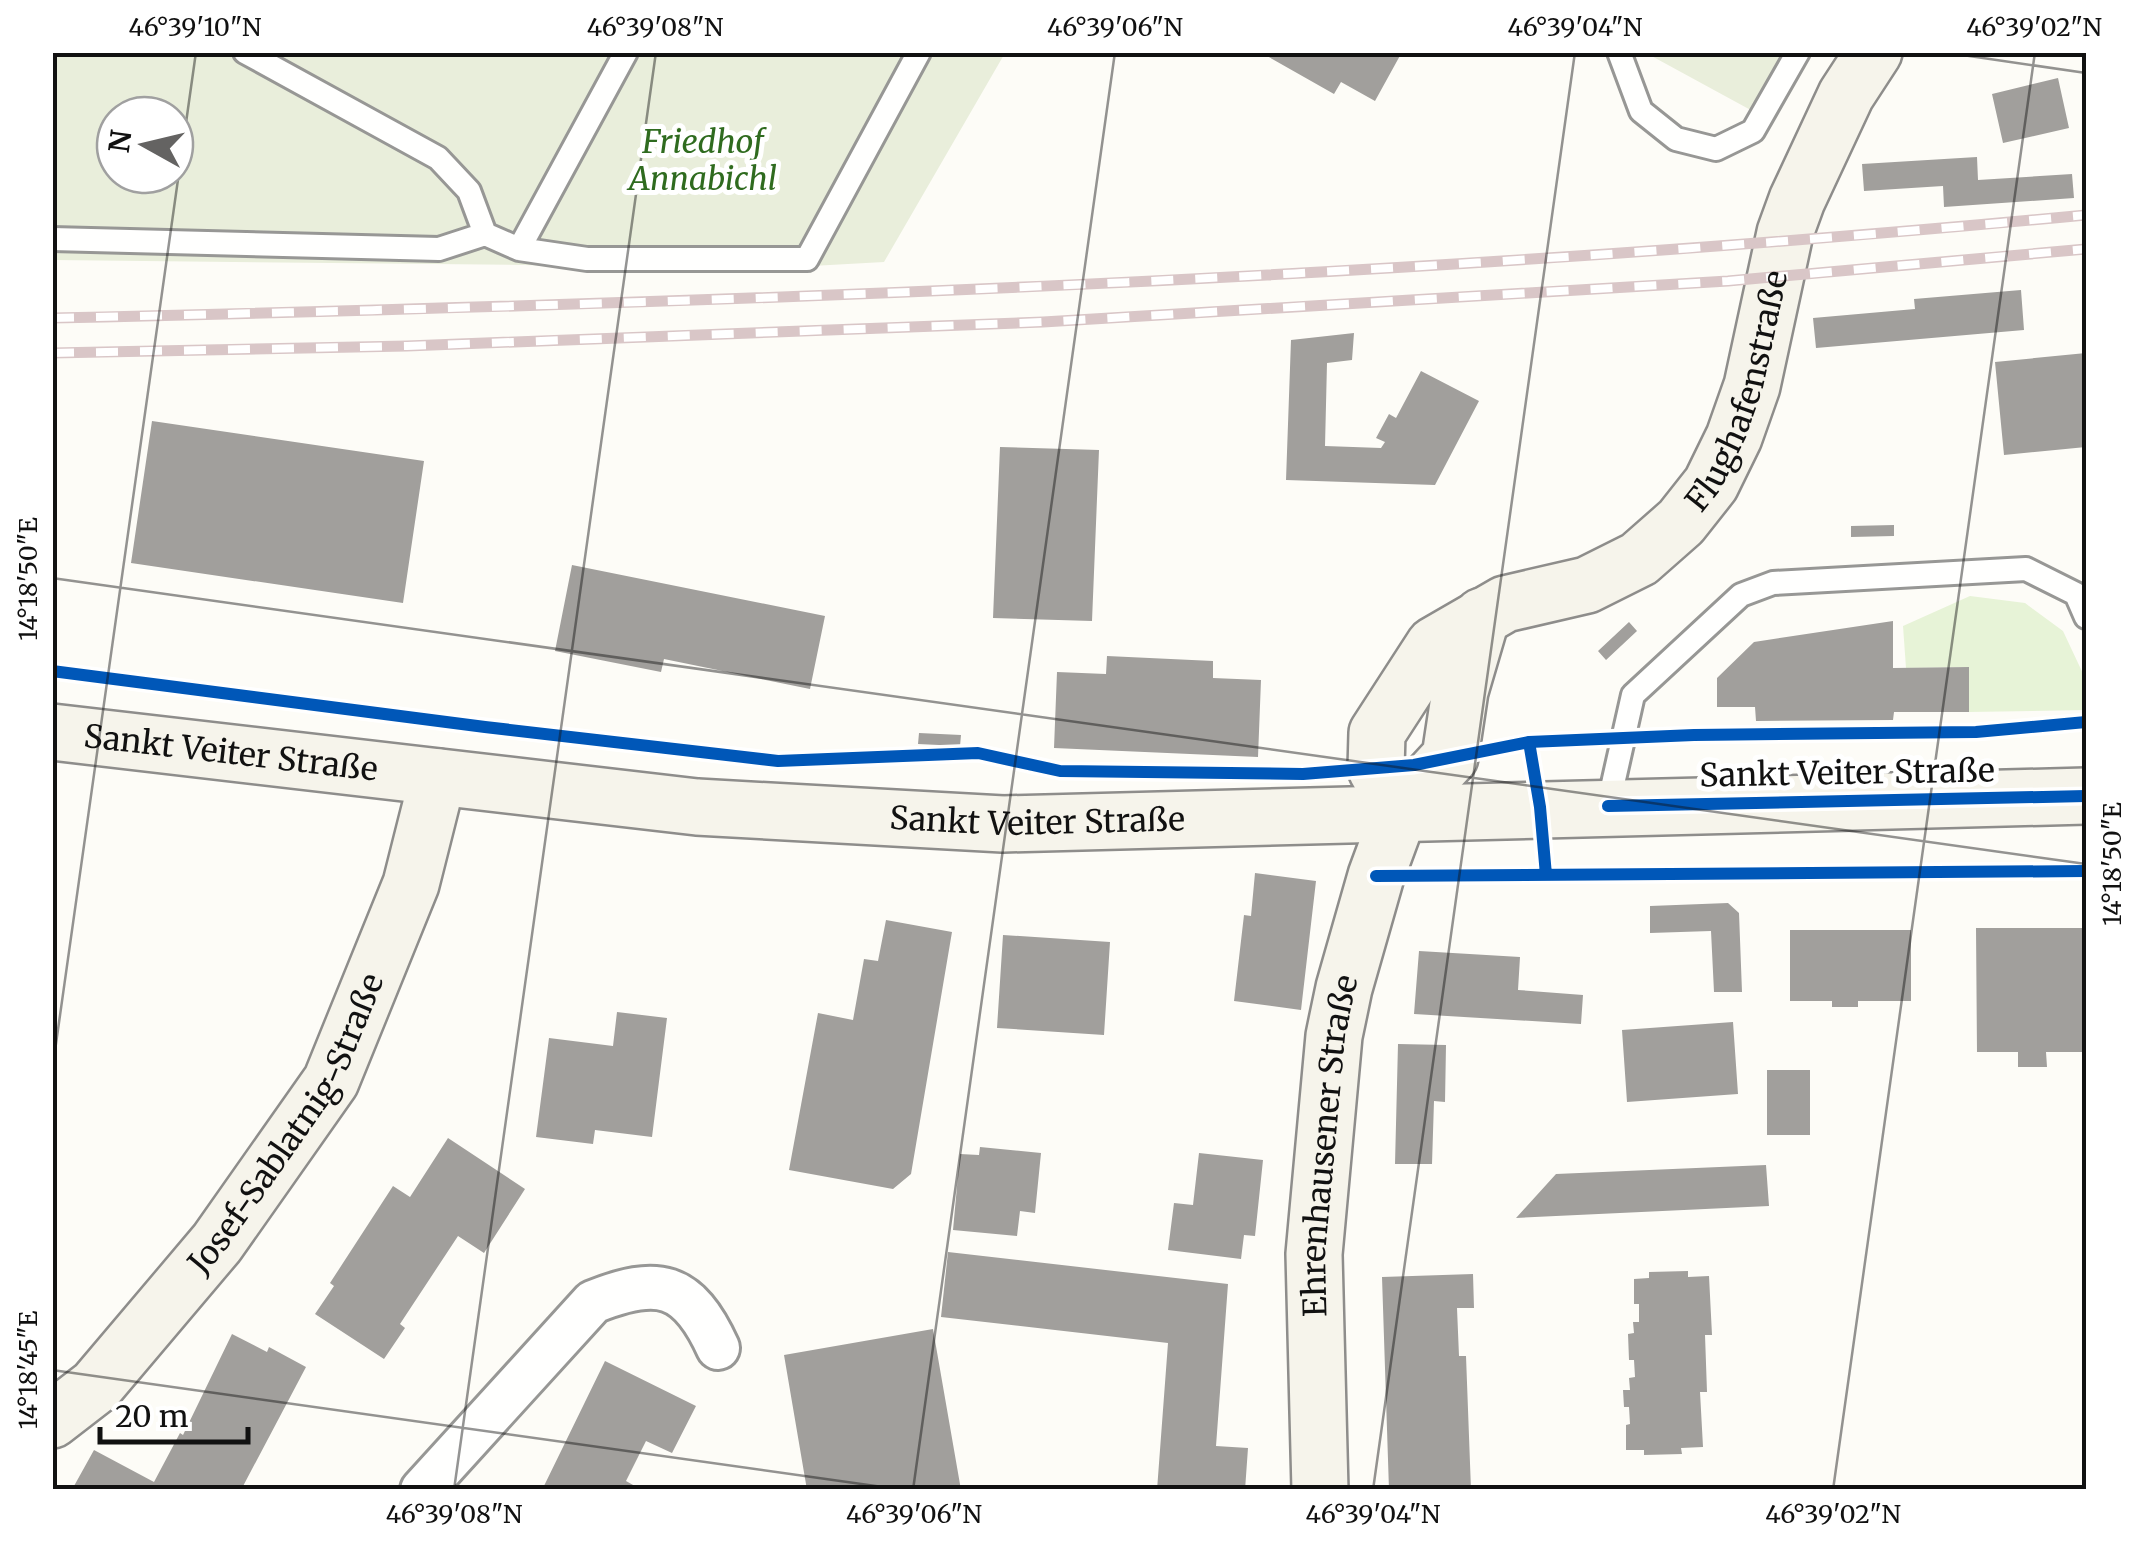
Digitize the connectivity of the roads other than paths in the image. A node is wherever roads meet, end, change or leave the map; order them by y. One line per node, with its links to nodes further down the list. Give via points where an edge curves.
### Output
1 (245, 52): 7 (lane, via 438,158 469,191)
2 (626, 52): 9 (lane)
3 (919, 52): 9 (lane, via 807,259 587,259)
4 (1620, 52): 5 (lane, via 1640,111 1676,139 1716,150 1753,131)
5 (1798, 52)
6 (1874, 52): 15 (main road, Flughafenstraße, via 1797,200 1752,386 1711,484 1639,559 1587,586 1505,604 1482,616 1450,757)
7 (484, 234): 8 (lane, via 439,248); 9 (lane)
8 (52, 239)
9 (519, 249)
10 (2086, 616): 14 (lane, via 2076,594 2026,569 1773,582 1740,595 1633,695)
11 (52, 732): 12 (main road, Sankt Veiter Straße)
12 (438, 777): 15 (main road, Sankt Veiter Straße, via 697,808 1002,824); 17 (main road, Josef-Sablatnig-Straße, via 412,884 331,1081 217,1243 96,1386)
13 (2086, 796): 14 (main road, Sankt Veiter Straße)
14 (1608, 806): 15 (main road, Sankt Veiter Straße)
15 (1400, 811): 19 (main road, Ehrenhausener Straße, via 1334,1036 1314,1254)
16 (718, 1348): 18 (street, via 703,1316 656,1286 594,1302)
17 (52, 1420)
18 (422, 1490)
19 (1320, 1490)

